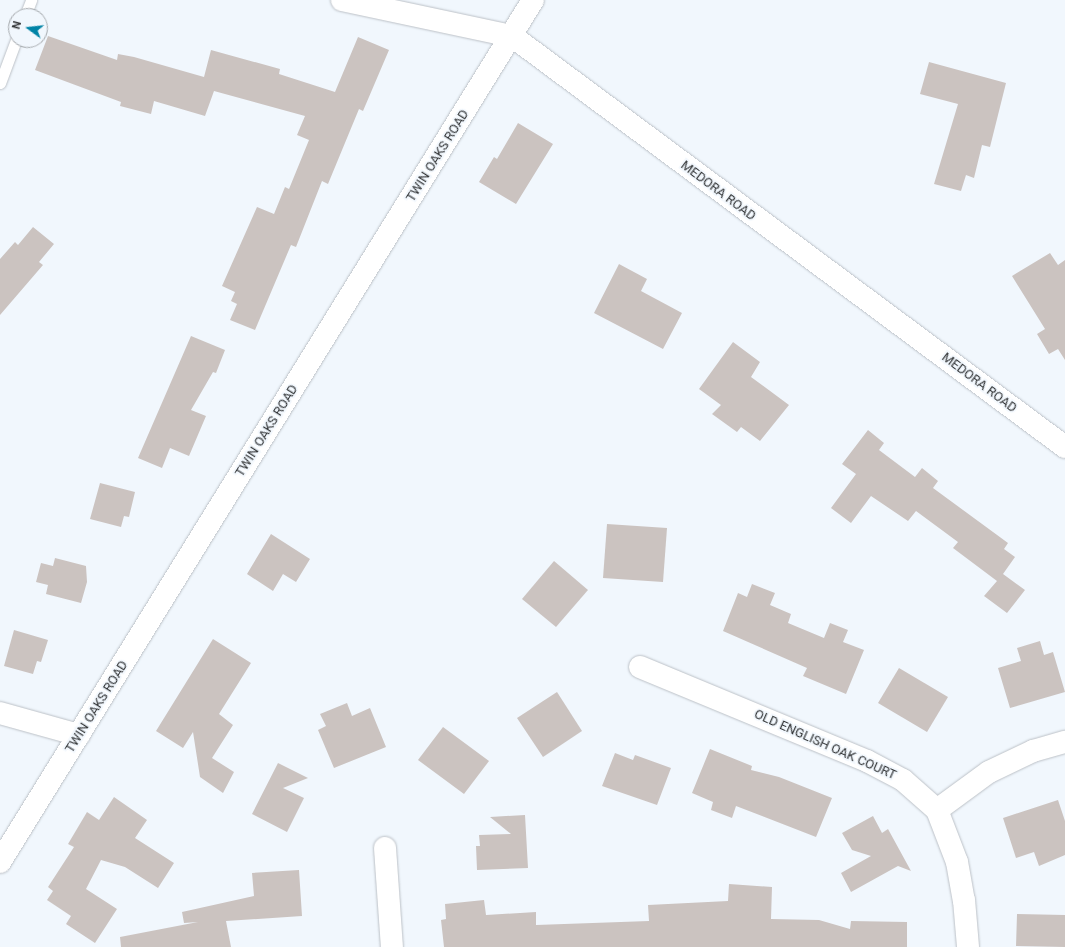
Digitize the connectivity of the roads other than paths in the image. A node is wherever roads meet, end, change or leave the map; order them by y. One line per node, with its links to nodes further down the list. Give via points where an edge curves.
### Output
1 (342, 0): 3 (street, MEDORA ROAD)
2 (533, 0): 3 (street, TWIN OAKS ROAD)
3 (512, 36): 6 (street, MEDORA ROAD); 9 (street, TWIN OAKS ROAD)
4 (13, 48): 5 (lane)
5 (0, 83)
6 (1065, 447)
7 (640, 667): 11 (street, OLD ENGLISH OAK COURT, via 867,761 903,780)
8 (0, 713): 9 (street)
9 (79, 734): 13 (street, TWIN OAKS ROAD)
10 (1065, 742): 11 (street, via 1033,751 988,772)
11 (937, 810): 15 (street, OLD ENGLISH OAK COURT, via 957,862)
12 (386, 848): 14 (street)
13 (0, 862)
14 (392, 947)
15 (968, 947)

